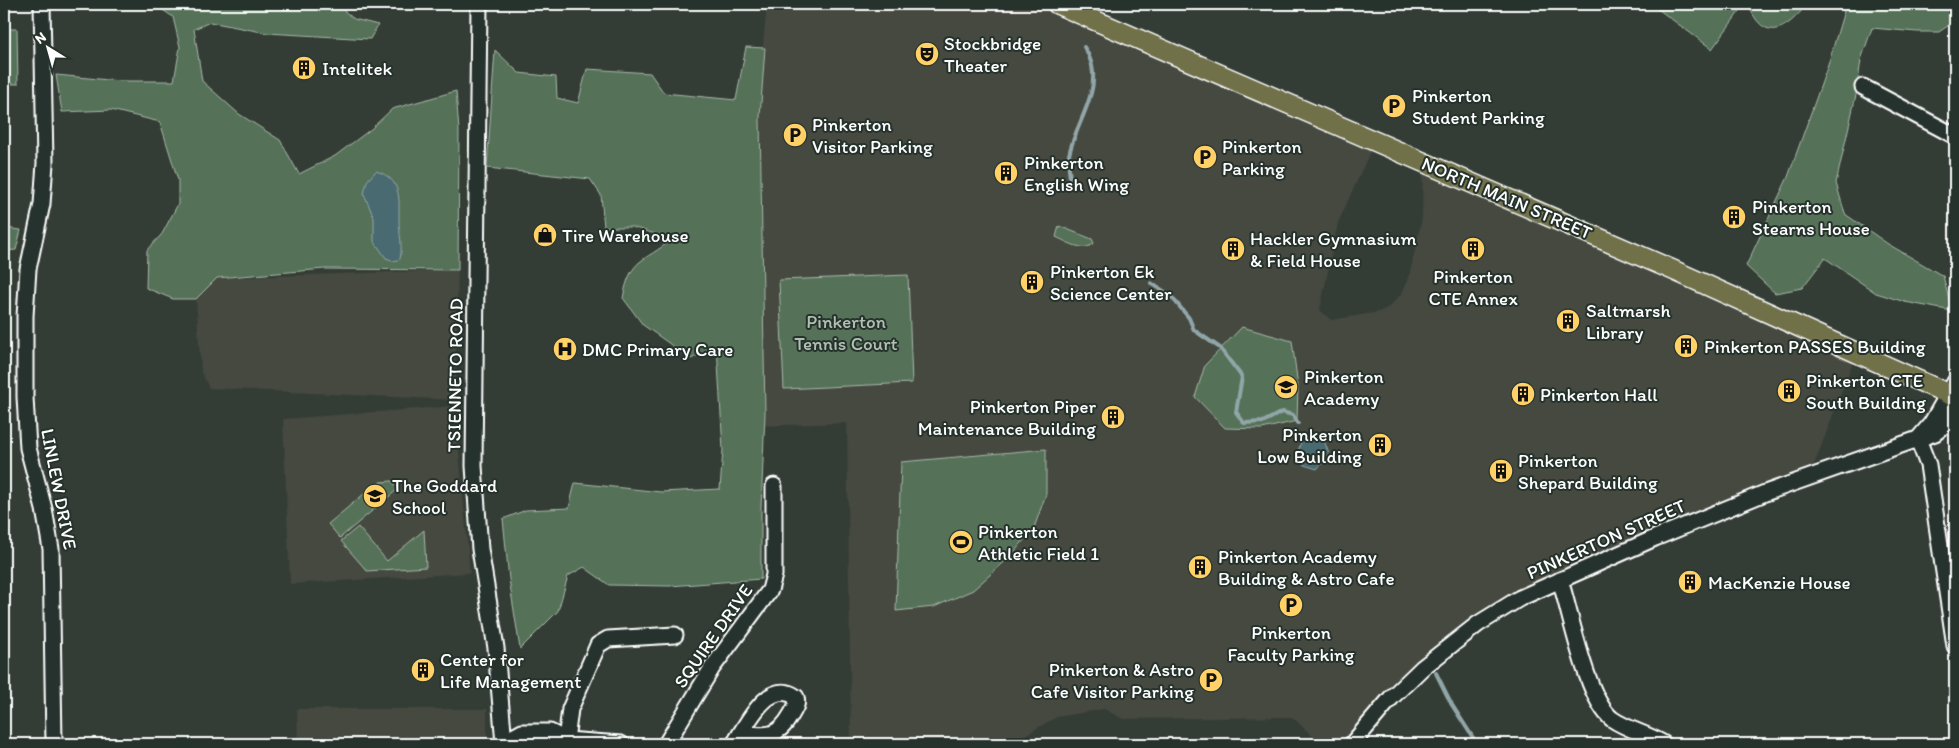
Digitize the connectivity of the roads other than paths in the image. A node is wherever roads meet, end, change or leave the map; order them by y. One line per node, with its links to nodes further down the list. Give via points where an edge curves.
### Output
1 (42, 4): 13 (street, LINLEW DRIVE, via 45,163 42,204 28,269 24,373 28,448 46,516 52,563)
2 (479, 4): 14 (street, TSIENNETO ROAD, via 474,466 480,549 497,657)
3 (1057, 4): 6 (main road, NORTH MAIN STREET)
4 (1863, 87): 5 (street)
5 (1955, 136)
6 (1953, 391): 7 (street, PINKERTON STREET, via 1952,409 1945,425)
7 (1918, 439): 9 (street, PINKERTON STREET, via 1765,493); 11 (street, via 1928,465)
8 (774, 486): 16 (street, SQUIRE DRIVE, via 774,575 770,590 709,672)
9 (1560, 580): 17 (street, PINKERTON STREET, via 1499,611 1438,654 1391,698); 18 (street, via 1590,683 1603,709 1620,724)
10 (675, 635): 12 (street, via 608,639 598,645 570,709)
11 (1955, 646)
12 (562, 742): 14 (street, via 550,732 522,732); 15 (street)
13 (54, 744)
14 (505, 744)
15 (621, 744)
16 (666, 744)
17 (1352, 744)
18 (1664, 744)

